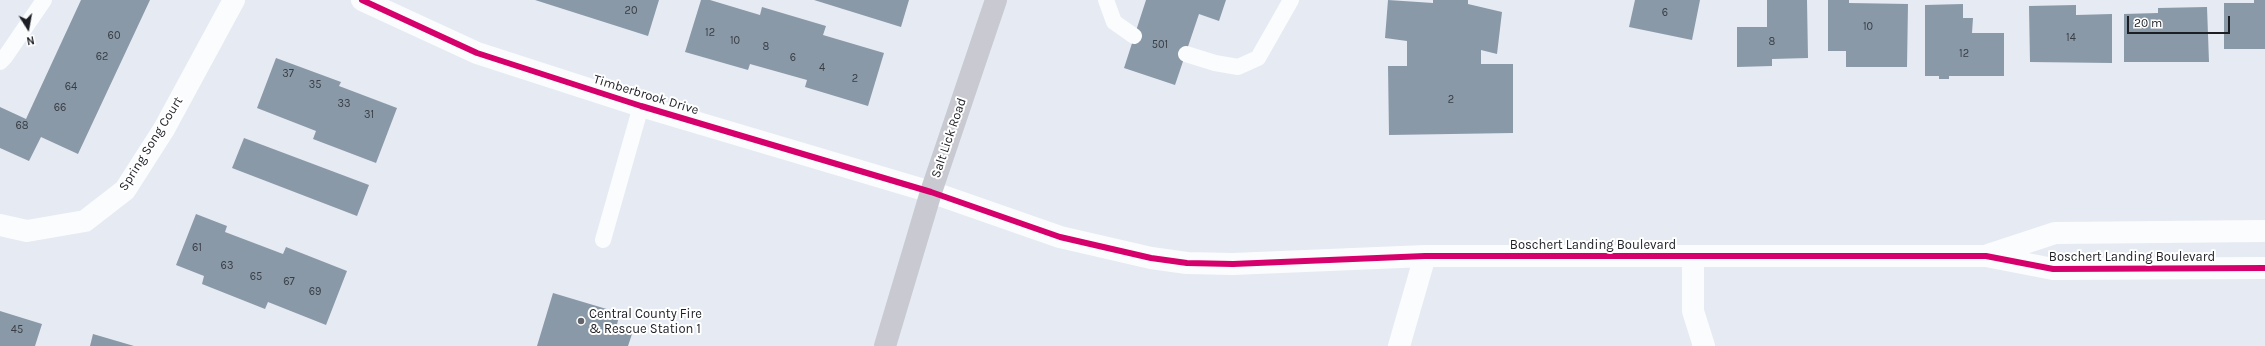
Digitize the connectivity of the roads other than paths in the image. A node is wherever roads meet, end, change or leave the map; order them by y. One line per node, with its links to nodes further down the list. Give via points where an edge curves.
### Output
1 (44, 0): 9 (lane)
2 (234, 0): 12 (street, Spring Song Court, via 164,129 125,190 85,221 27,231)
3 (362, 0): 10 (street, Timberbrook Drive, via 477,53)
4 (996, 0): 11 (main road, Salt Lick Road)
5 (1106, 0): 7 (lane, via 1114,22)
6 (1291, 0): 8 (lane, via 1258,58 1238,67)
7 (1134, 36)
8 (1186, 54)
9 (0, 62)
10 (641, 106): 11 (street, Timberbrook Drive); 14 (lane)
11 (931, 192): 15 (street, Boschert Landing Boulevard, via 1060,237 1151,258 1187,263 1233,264); 19 (main road, Salt Lick Road)
12 (0, 225)
13 (2265, 231): 17 (street, Boschert Landing Boulevard, via 2055,233)
14 (603, 240)
15 (1425, 256): 16 (street, Boschert Landing Boulevard); 20 (street)
16 (1692, 256): 17 (street, Boschert Landing Boulevard); 21 (street, via 1693,311)
17 (1986, 256): 18 (street, Boschert Landing Boulevard, via 2053,269)
18 (2265, 268)
19 (885, 346)
20 (1399, 346)
21 (1704, 346)

